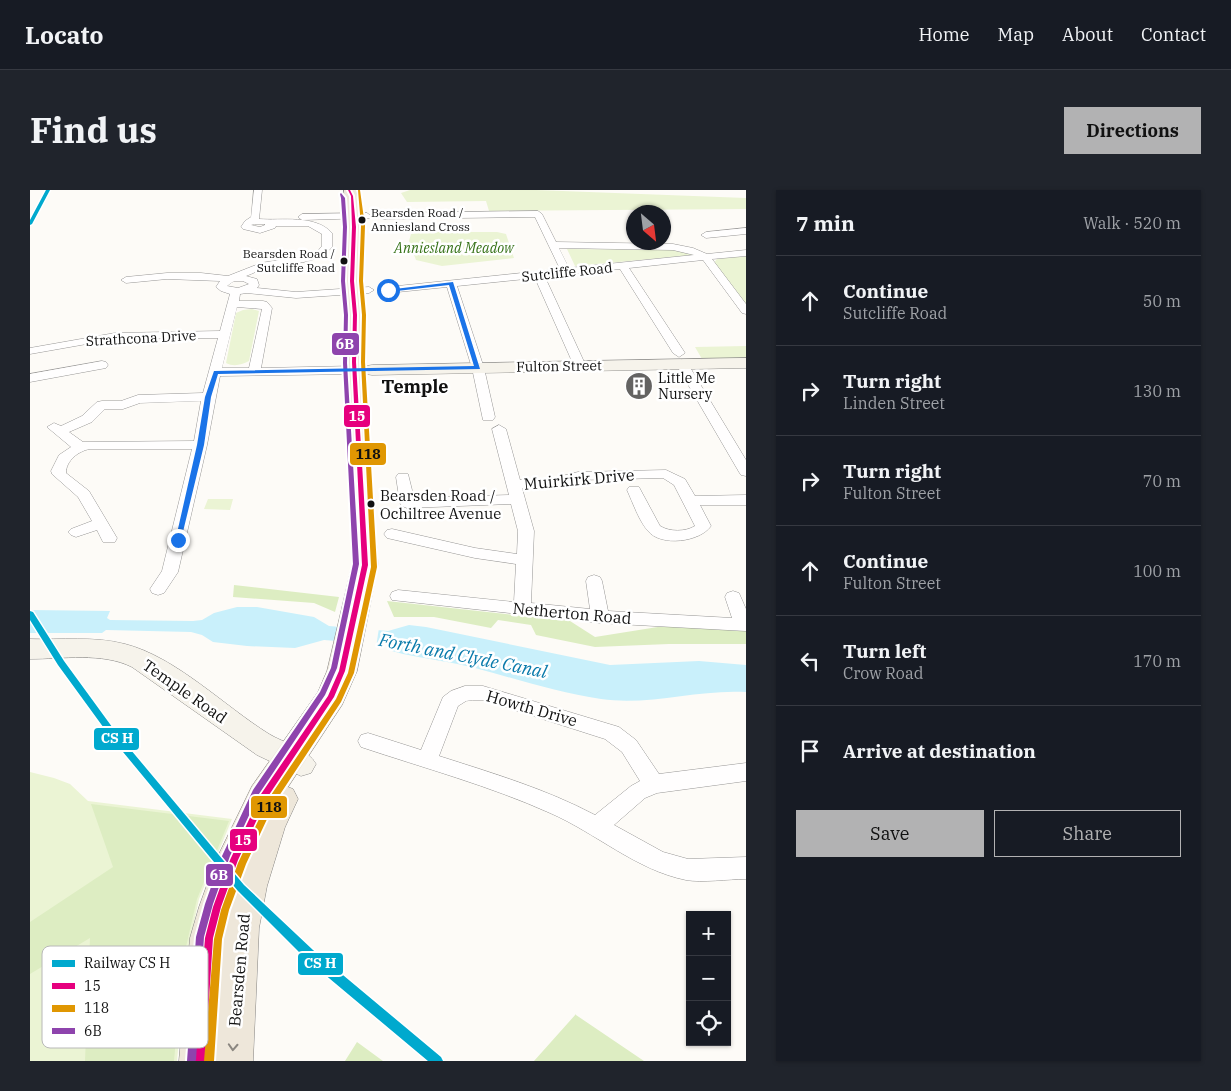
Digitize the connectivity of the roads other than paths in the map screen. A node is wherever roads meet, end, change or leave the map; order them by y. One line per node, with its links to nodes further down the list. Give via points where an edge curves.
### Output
1 (258, 190): 5 (street, via 262,222)
2 (353, 191): 3 (main road, Bearsden Road)
3 (360, 216): 5 (street); 17 (main road, Bearsden Road)
4 (383, 216): 8 (street, via 538,214)
5 (281, 221): 16 (street, via 322,228 326,233 325,251 310,258 274,262)
6 (746, 231): 7 (street)
7 (706, 235)
8 (554, 245): 10 (street, via 673,247); 12 (street)
9 (746, 253): 10 (street, Sutcliffe Road)
10 (705, 257): 11 (street, Sutcliffe Road); 21 (street)
11 (623, 266): 12 (street, Sutcliffe Road); 25 (street)
12 (566, 272): 13 (street, Sutcliffe Road)
13 (540, 274): 15 (street, Sutcliffe Road); 27 (street)
14 (126, 280): 16 (street, via 201,276)
15 (451, 283): 18 (street, Sutcliffe Road); 28 (street)
16 (237, 284): 17 (street, via 296,294); 20 (street); 22 (street)
17 (361, 290): 29 (main road, Bearsden Road)
18 (388, 290)
19 (307, 300): 20 (street)
20 (263, 304): 31 (street, via 267,308)
21 (746, 311)
22 (224, 334): 24 (street, Strathcona Drive); 30 (street)
23 (30, 351): 24 (street, Strathcona Drive)
24 (101, 356): 32 (street)
25 (680, 359): 26 (street, Fulton Street); 27 (street, Fulton Street); 38 (street)
26 (746, 363)
27 (580, 366): 28 (street, Fulton Street)
28 (478, 368): 29 (street, Fulton Street); 34 (street)
29 (363, 370): 31 (street, Fulton Street); 59 (main road, Bearsden Road, via 379,534 378,564 362,612 355,645 356,673 345,701 328,728)
30 (216, 372): 31 (street, Fulton Street); 33 (street)
31 (254, 372)
32 (30, 378)
33 (208, 397): 36 (street); 37 (street, via 145,398 122,405 98,406 87,419 57,429)
34 (488, 418)
35 (500, 429): 41 (street)
36 (200, 445): 37 (street); 50 (street, via 170,572)
37 (80, 447): 44 (street, via 64,458 58,471 60,476 78,488)
38 (745, 468)
39 (404, 477): 41 (street, Muirkirk Drive, via 407,503)
40 (634, 490): 43 (street, Muirkirk Drive, via 654,529 662,534 690,534 702,529)
41 (516, 492): 43 (street, Muirkirk Drive, via 578,476 658,473 680,482); 48 (street, via 526,531)
42 (746, 500): 43 (street)
43 (691, 501)
44 (101, 524): 45 (street); 47 (street)
45 (76, 532)
46 (392, 534): 48 (street, via 485,555)
47 (109, 538)
48 (525, 560): 53 (street)
49 (594, 581): 54 (street)
50 (158, 589)
51 (398, 596): 53 (street, Netherton Road)
52 (734, 597): 55 (street)
53 (522, 609): 54 (street, Netherton Road)
54 (600, 617): 55 (street, Netherton Road)
55 (744, 625)
56 (30, 649): 59 (street, Temple Road, via 104,650 137,658 257,741)
57 (368, 741): 58 (street)
58 (427, 760): 61 (street, Howth Drive, via 450,702 456,695 483,693 612,733 629,746); 62 (street, via 528,794)
59 (294, 761): 64 (main road, Bearsden Road, via 251,820 217,907); 67 (main road, Bearsden Road, one-way to 67, via 268,827 249,886 240,928)
60 (746, 772): 61 (street)
61 (654, 784): 62 (street, via 638,792)
62 (598, 826): 63 (street, via 672,866 688,870)
63 (746, 868)
64 (208, 947)
65 (201, 1048): 66 (main road, Bearsden Road)
66 (200, 1061)
67 (232, 1061)

